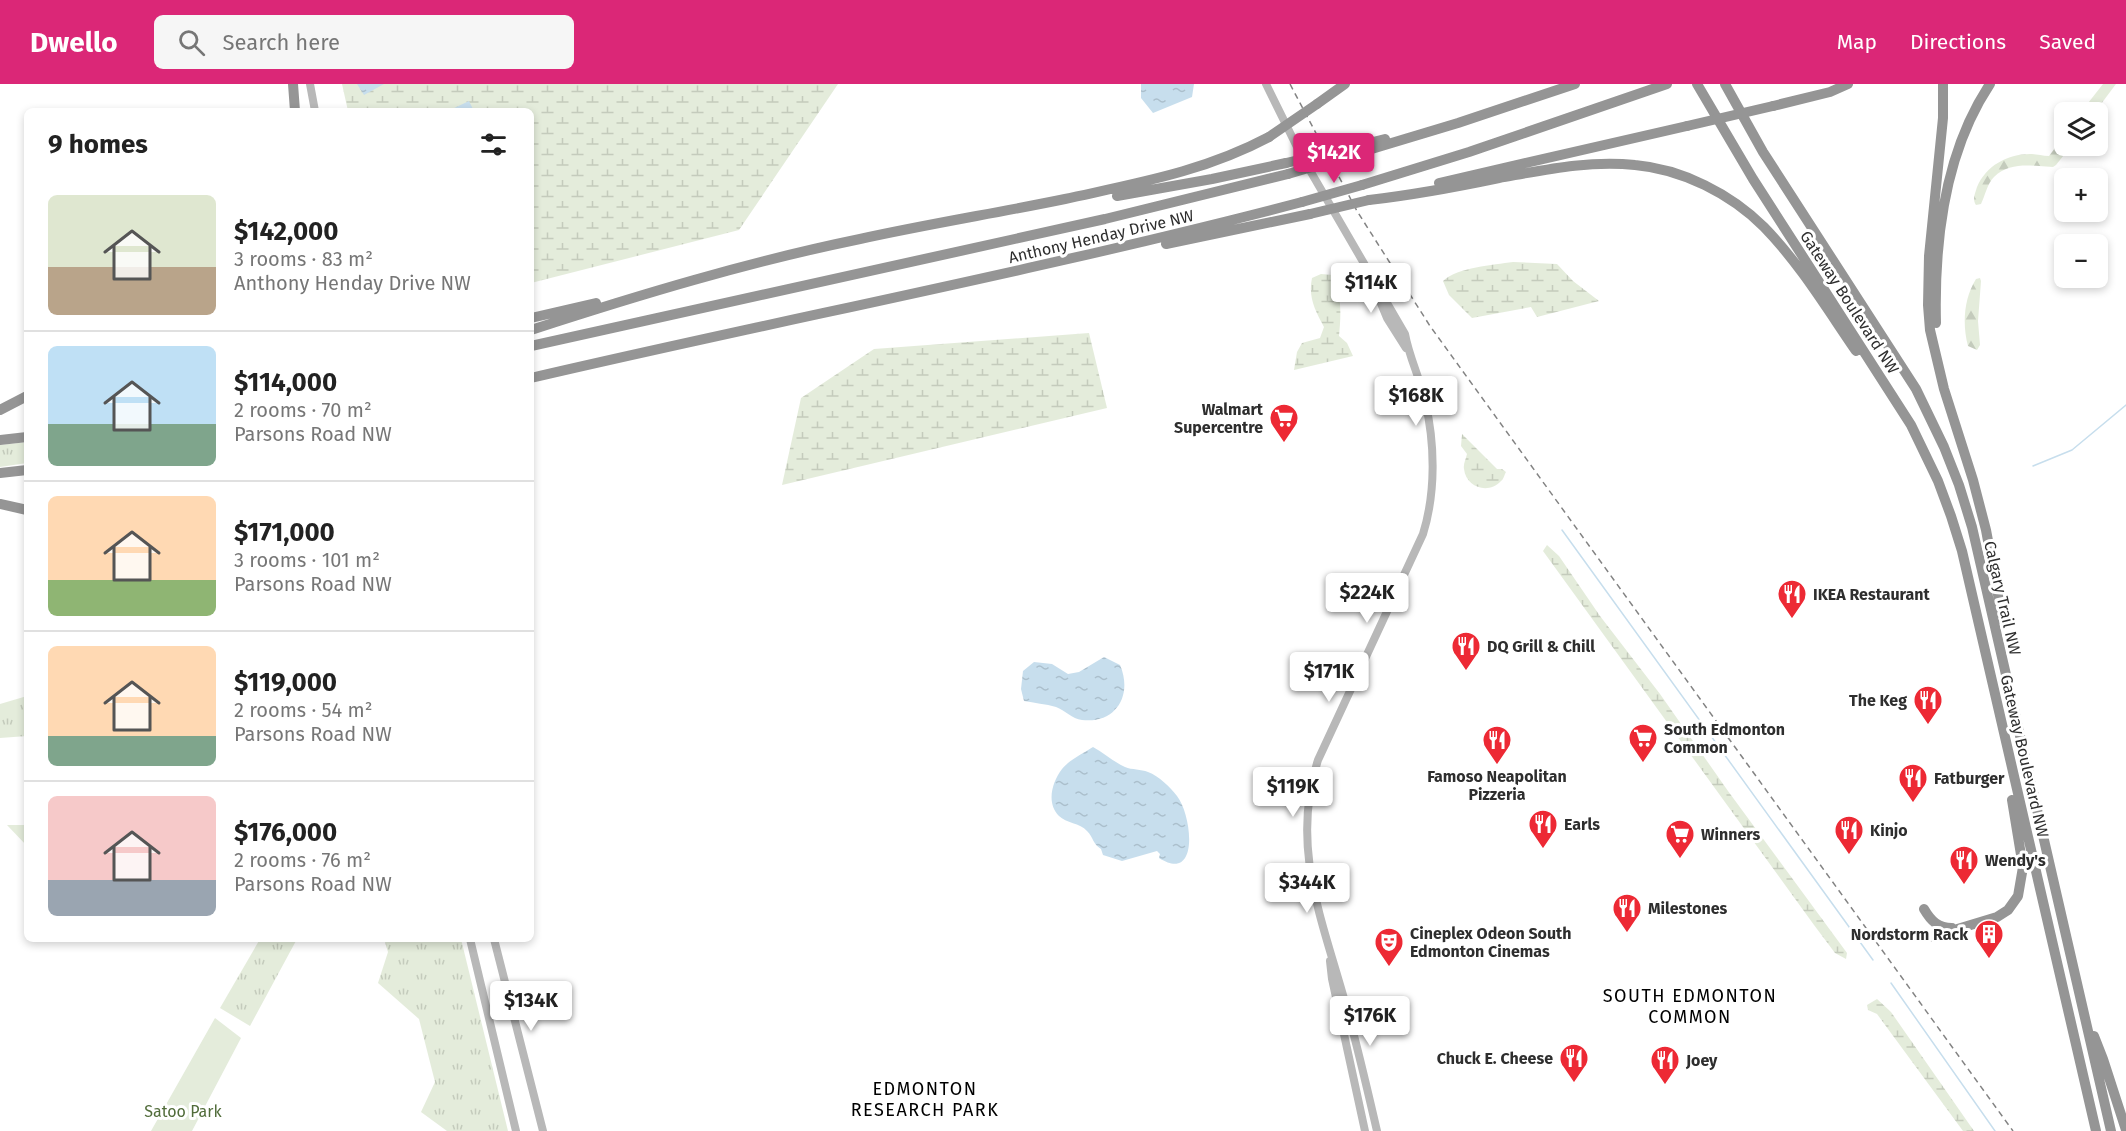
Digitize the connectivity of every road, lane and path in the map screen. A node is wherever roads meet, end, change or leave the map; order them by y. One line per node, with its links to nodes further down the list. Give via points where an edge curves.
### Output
1 (293, 84): 13 (highway)
2 (310, 84): 14 (main road)
3 (1266, 84): 42 (main road, via 1282,120 1362,261 1387,318 1408,351 1428,414 1432,464 1430,504 1420,543 1311,781 1306,847)
4 (1343, 84): 18 (highway, bridge, via 1269,137 1227,157 1174,175)
5 (1575, 84): 15 (highway, Anthony Henday Drive NW, bridge, via 1458,123)
6 (1690, 84): 16 (highway, via 1719,135)
7 (1697, 84): 16 (highway, Gateway Boulevard NW)
8 (1725, 84): 35 (highway, Calgary Trail NW, via 1744,121 1931,416 1972,527)
9 (1848, 84): 17 (highway, bridge, via 1773,106)
10 (1943, 84): 24 (highway, via 1929,256 1928,305)
11 (1990, 84): 24 (highway, via 1960,143 1950,180 1938,267)
12 (1663, 85): 19 (highway, Anthony Henday Drive NW, bridge, via 1362,185)
13 (297, 108)
14 (314, 108)
15 (1287, 168): 18 (highway); 23 (highway, Anthony Henday Drive NW, via 1105,219)
16 (1753, 179): 27 (highway, Gateway Boulevard NW)
17 (1369, 200): 19 (highway, bridge, via 1143,249); 27 (highway, via 1584,164 1637,165 1680,175 1741,207 1762,225 1796,265 1880,384)
18 (1019, 209): 20 (highway, via 792,254)
19 (1077, 258): 25 (highway, Anthony Henday Drive NW)
20 (641, 295): 21 (highway); 22 (highway)
21 (534, 317)
22 (534, 329)
23 (534, 345)
24 (1936, 356): 35 (highway, via 1986,530 2000,600)
25 (534, 379)
26 (24, 398): 28 (highway)
27 (1896, 399): 36 (highway, Gateway Boulevard NW, via 1927,456 1951,516)
28 (0, 410)
29 (24, 436): 30 (highway)
30 (0, 440)
31 (24, 470): 32 (highway)
32 (0, 473)
33 (0, 504): 34 (highway)
34 (24, 509)
35 (1994, 627): 43 (highway, Calgary Trail NW)
36 (2008, 749): 38 (highway, via 2010,789 2023,867 2020,890 2004,914); 49 (highway, Gateway Boulevard NW)
37 (1924, 909): 38 (highway, via 1938,925)
38 (1955, 928): 39 (highway)
39 (1931, 937)
40 (471, 942): 45 (main road)
41 (495, 942): 46 (main road)
42 (1328, 943): 47 (main road, via 1332,979); 48 (main road)
43 (2081, 1005): 44 (highway); 50 (highway, Calgary Trail NW)
44 (2126, 1130)
45 (516, 1131)
46 (543, 1131)
47 (1365, 1131)
48 (1377, 1131)
49 (2094, 1131)
50 (2111, 1131)

